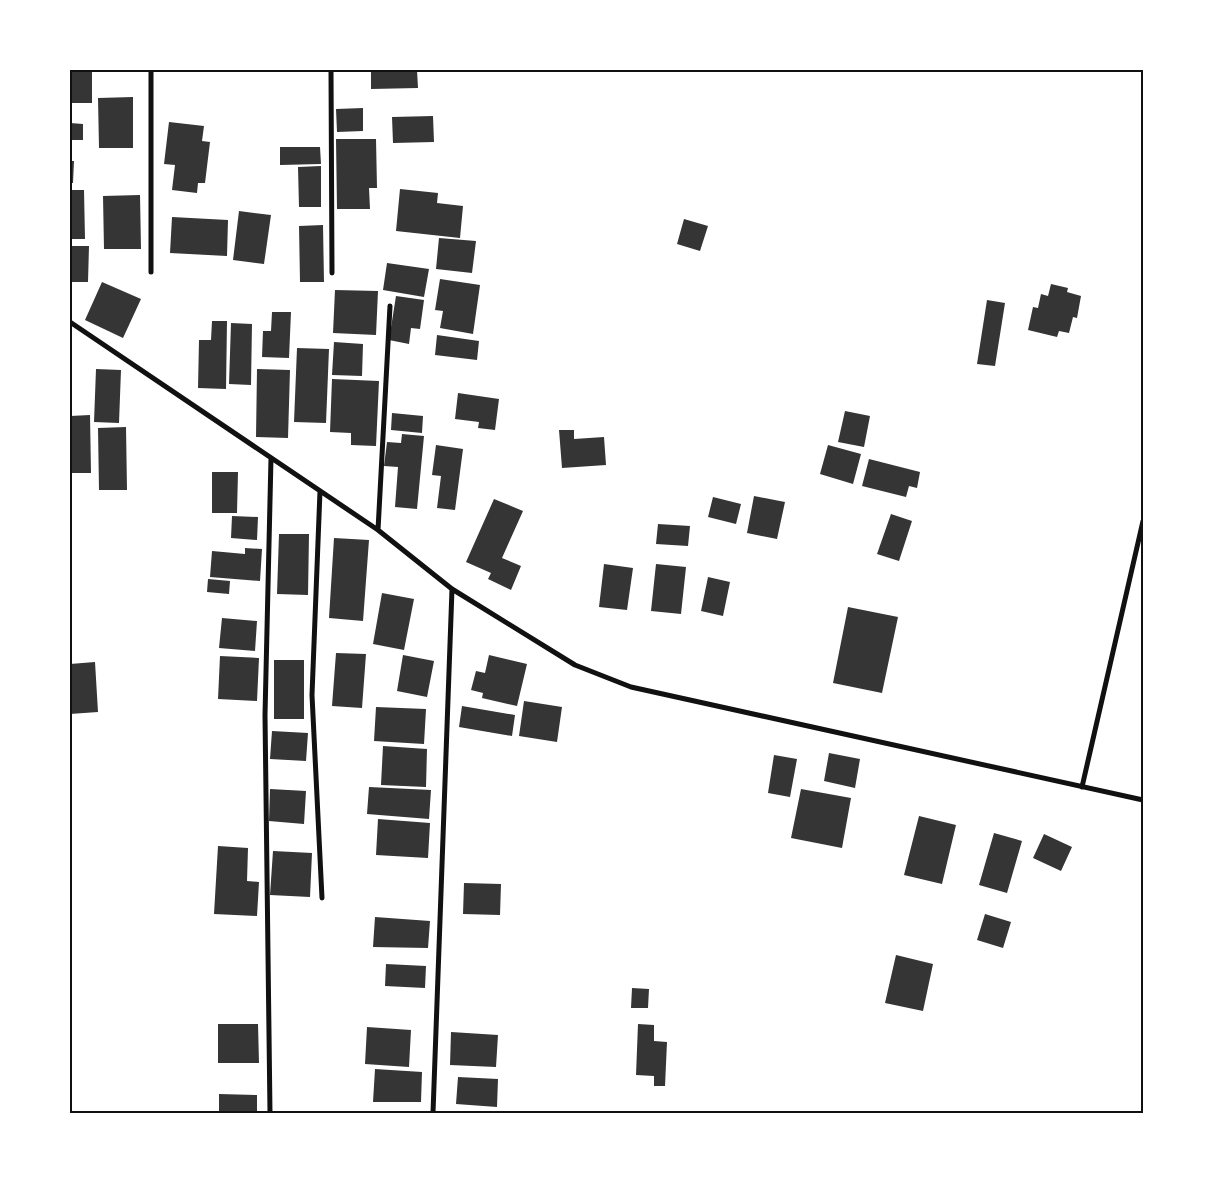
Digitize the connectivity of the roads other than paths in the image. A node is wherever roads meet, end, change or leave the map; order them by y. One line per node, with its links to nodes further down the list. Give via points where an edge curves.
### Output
1 (151, 70): 3 (street)
2 (330, 70): 4 (street)
3 (151, 272)
4 (332, 273)
5 (390, 306): 10 (street)
6 (70, 322): 7 (street)
7 (271, 458): 8 (street); 15 (street, via 265,715)
8 (320, 491): 10 (street); 14 (street, via 312,694)
9 (1143, 521): 12 (street)
10 (378, 530): 11 (street)
11 (452, 589): 12 (street, via 575,666 631,687); 16 (street)
12 (1082, 787): 13 (street)
13 (1143, 800)
14 (322, 898)
15 (270, 1113)
16 (433, 1113)

